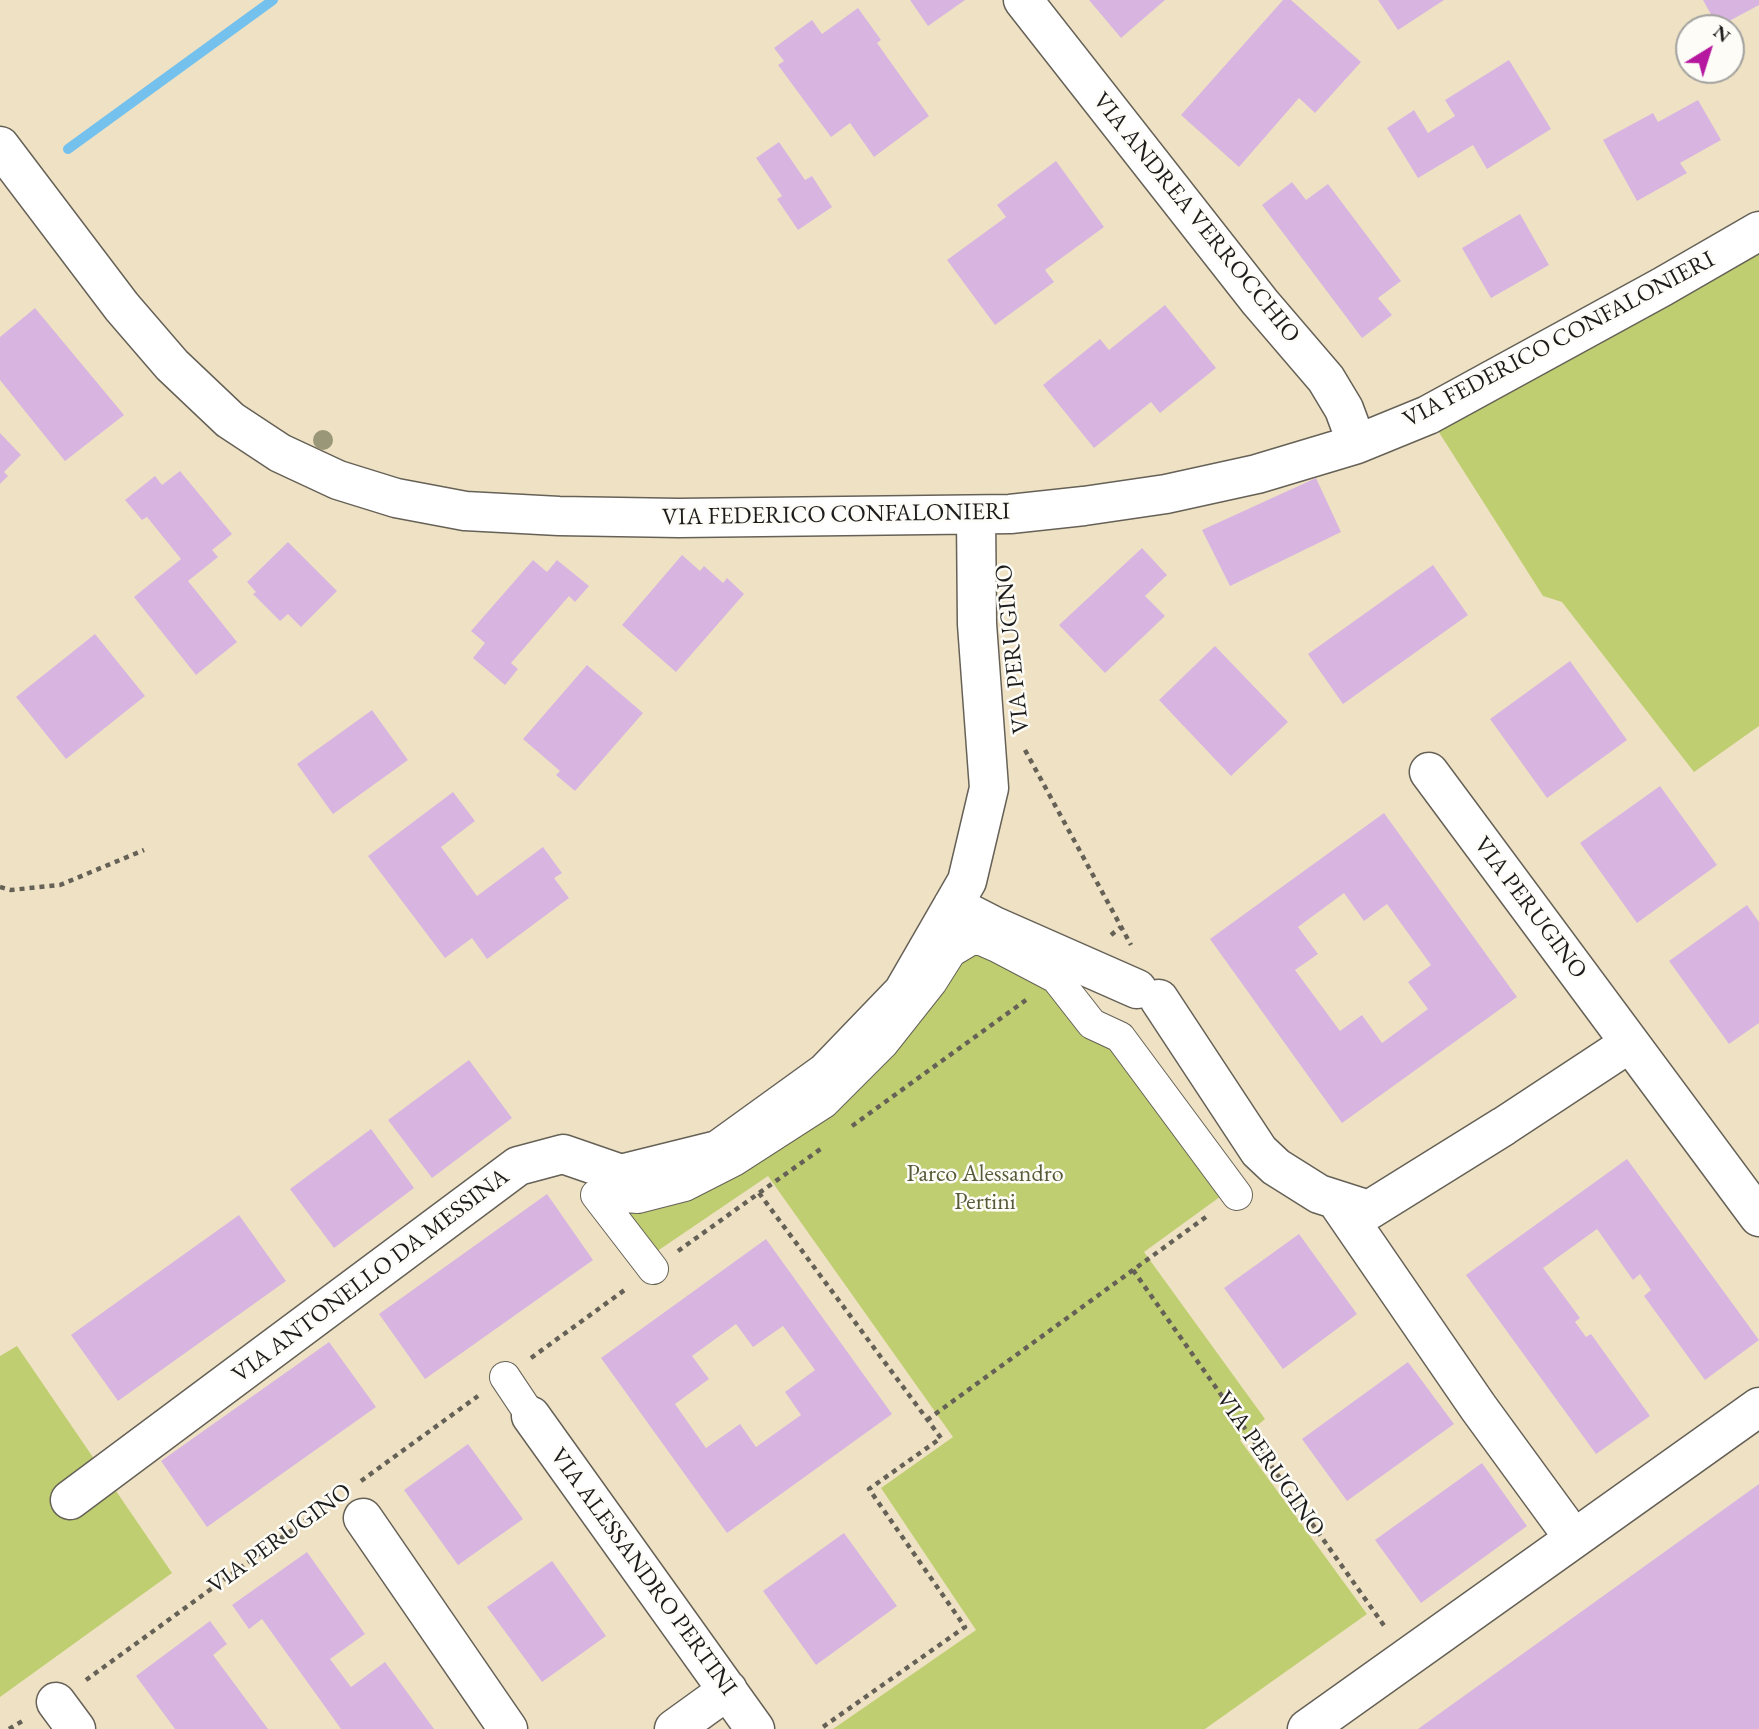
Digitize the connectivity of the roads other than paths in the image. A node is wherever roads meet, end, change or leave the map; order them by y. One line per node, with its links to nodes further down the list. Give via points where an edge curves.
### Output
1 (1023, 0): 4 (street, VIA ANDREA VERROCCHIO, via 1326,379)
2 (0, 146): 5 (street, VIA FEDERICO CONFALONIERI, via 172,365 230,420 280,453 338,480 396,498 465,511 679,518)
3 (1759, 231): 4 (street, VIA FEDERICO CONFALONIERI, via 1428,415)
4 (1357, 444): 5 (street, VIA FEDERICO CONFALONIERI, via 1257,474 1166,494)
5 (976, 516): 7 (street, VIA ANTONELLO DA MESSINA, via 977,624 989,788 967,881)
6 (1429, 772): 9 (street, VIA PERUGINO)
7 (953, 905): 8 (street); 17 (street, VIA ANTONELLO DA MESSINA, via 903,992 826,1072 718,1150 621,1174 563,1154 518,1166)
8 (1066, 970): 10 (street, via 1092,1024 1120,1037); 11 (street, via 1148,994 1259,1151 1276,1167); 13 (street, via 971,940 951,951 883,1044 824,1103 734,1161 685,1186 638,1198 596,1195)
9 (1630, 1043): 11 (street, via 1369,1209); 12 (street, VIA PERUGINO)
10 (1237, 1195)
11 (1336, 1200): 19 (street)
12 (1759, 1217)
13 (653, 1269)
14 (505, 1377): 16 (street)
15 (1759, 1407): 24 (street)
16 (531, 1416): 20 (street, VIA ALESSANDRO PERTINI)
17 (70, 1500)
18 (350, 1502): 21 (street)
19 (1562, 1522)
20 (729, 1690): 22 (street); 23 (street, VIA ALESSANDRO PERTINI)
21 (508, 1729)
22 (674, 1729)
23 (755, 1729)
24 (1307, 1729)

